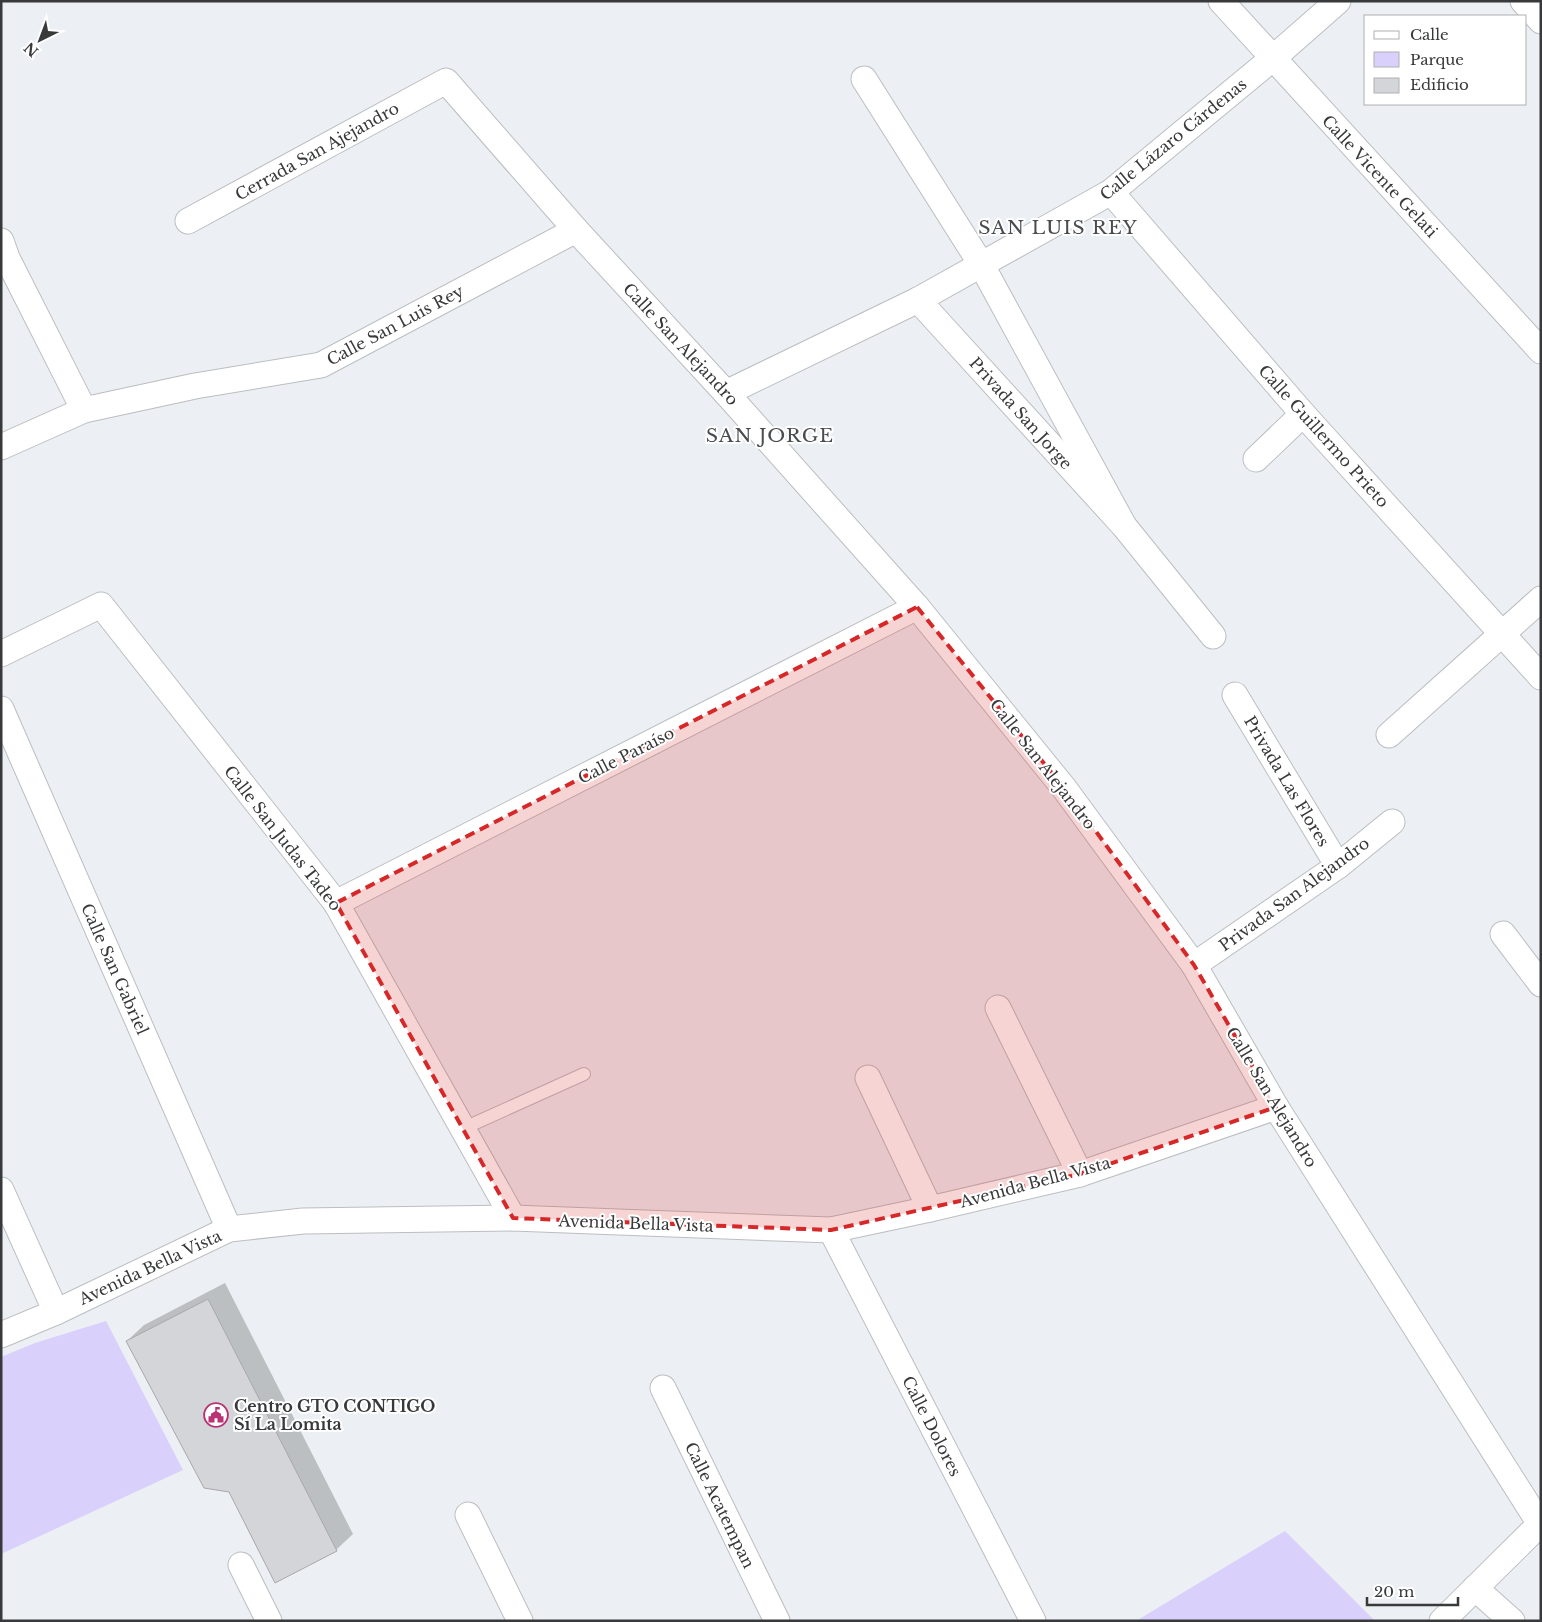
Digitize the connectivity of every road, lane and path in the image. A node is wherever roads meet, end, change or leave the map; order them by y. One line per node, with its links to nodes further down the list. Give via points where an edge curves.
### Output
1 (1220, 1): 5 (street, Calle Vicente Gelati)
2 (1338, 1): 5 (street, Calle Lázaro Cárdenas)
3 (1523, 1): 4 (street)
4 (1541, 21)
5 (1272, 59): 8 (street, Calle Lázaro Cárdenas); 14 (street, Calle Vicente Gelati)
6 (864, 79): 12 (street, Privada San Jorge)
7 (446, 81): 9 (street, Cerrada San Ajejandro); 10 (street, Calle San Alejandro)
8 (1111, 192): 12 (street, Calle Lázaro Cárdenas); 17 (street, Calle Guillermo Prieto)
9 (188, 221)
10 (576, 230): 15 (street, Calle San Alejandro); 16 (street, Calle San Luis Rey, via 321,364)
11 (3, 254): 16 (street)
12 (981, 264): 13 (street, Calle Lázaro Cárdenas); 20 (street, Privada San Jorge)
13 (918, 300): 15 (street, Calle Lázaro Cárdenas); 20 (street, Privada San Jorge)
14 (1541, 351)
15 (726, 393): 22 (street, Calle San Alejandro)
16 (84, 410): 18 (street, Calle San Luis Rey)
17 (1303, 414): 19 (street); 23 (street, Calle Guillermo Prieto)
18 (1, 447)
19 (1256, 459)
20 (1124, 526): 24 (street, Privada San Jorge)
21 (1541, 599): 23 (street)
22 (917, 607): 32 (street, Calle Paraíso); 34 (street, Calle San Alejandro, via 1064,788)
23 (1502, 635): 26 (street, Calle Guillermo Prieto); 29 (street)
24 (1213, 636)
25 (1, 654): 32 (street, Calle San Judas Tadeo, via 101,605)
26 (1541, 677)
27 (1235, 695): 31 (street, Privada Las Flores)
28 (1, 709): 45 (street, Calle San Gabriel)
29 (1389, 735)
30 (1392, 822): 31 (street, Privada San Alejandro)
31 (1338, 866): 34 (street, Privada San Alejandro)
32 (336, 903): 40 (street, Calle San Judas Tadeo)
33 (1503, 934): 35 (street)
34 (1194, 965): 39 (street, Calle San Alejandro)
35 (1541, 984)
36 (998, 1008): 41 (street)
37 (584, 1074): 40 (lane)
38 (868, 1078): 43 (street)
39 (1276, 1107): 41 (street, Avenida Bella Vista); 51 (street, Calle San Alejandro)
40 (462, 1129): 44 (street, Calle San Judas Tadeo)
41 (1080, 1174): 43 (street, Avenida Bella Vista)
42 (1, 1190): 47 (street)
43 (930, 1209): 46 (street, Avenida Bella Vista)
44 (513, 1218): 45 (street, Avenida Bella Vista, via 303,1221); 46 (street, Avenida Bella Vista)
45 (229, 1229): 47 (street, Avenida Bella Vista)
46 (832, 1230): 57 (street, Calle Dolores)
47 (56, 1312): 48 (street, Avenida Bella Vista)
48 (1, 1335)
49 (663, 1388): 56 (street, Calle Acatempan)
50 (468, 1515): 55 (street)
51 (1540, 1523): 53 (street)
52 (242, 1565): 54 (street)
53 (1475, 1588): 58 (street); 59 (street)
54 (269, 1621)
55 (520, 1621)
56 (777, 1621)
57 (1034, 1621)
58 (1442, 1621)
59 (1512, 1621)

